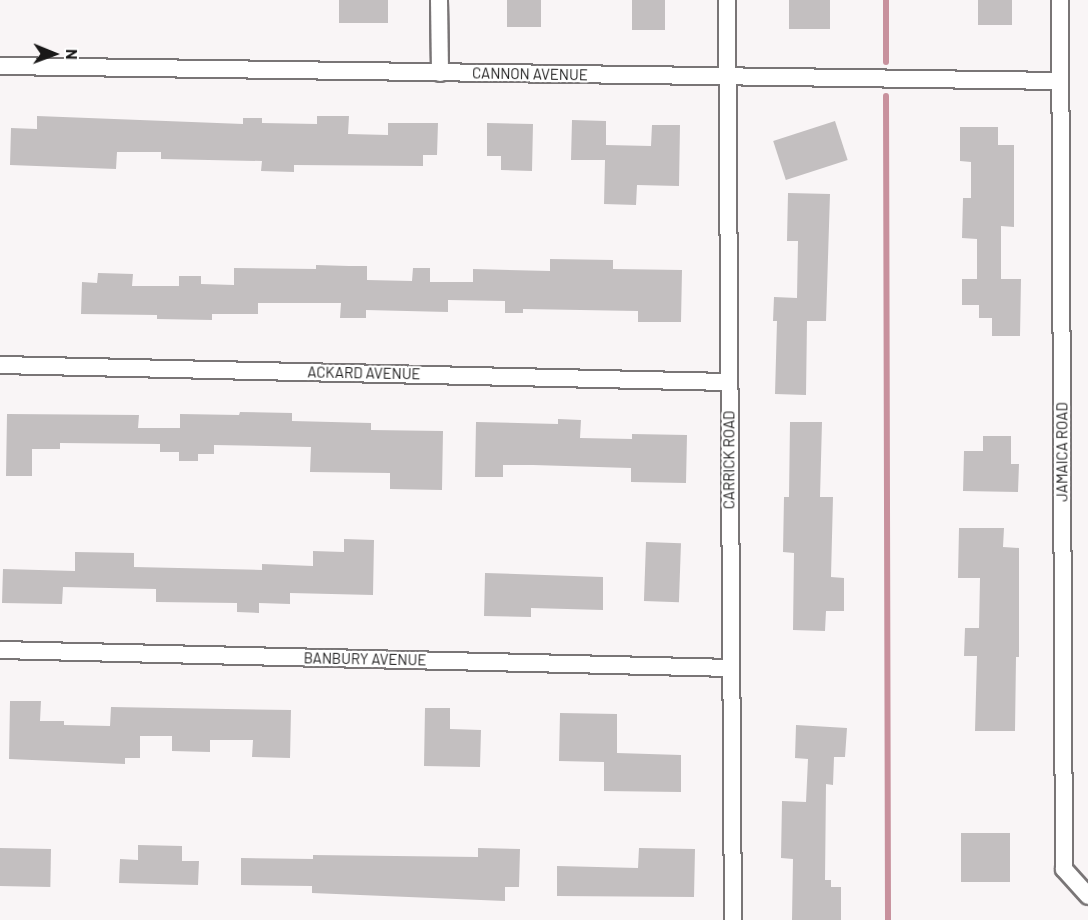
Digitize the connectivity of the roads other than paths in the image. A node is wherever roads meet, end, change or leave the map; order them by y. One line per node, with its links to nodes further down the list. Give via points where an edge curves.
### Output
1 (439, 0): 5 (street)
2 (727, 0): 6 (street, CARRICK ROAD)
3 (1060, 0): 7 (street, JAMAICA ROAD)
4 (0, 66): 5 (street, CANNON AVENUE)
5 (440, 73): 6 (street, CANNON AVENUE)
6 (728, 78): 7 (street, CANNON AVENUE); 9 (street, CARRICK ROAD)
7 (1060, 81): 12 (street, JAMAICA ROAD, via 1064,869)
8 (0, 365): 9 (street, ACKARD AVENUE)
9 (729, 382): 11 (street, CARRICK ROAD)
10 (0, 650): 11 (street, BANBURY AVENUE)
11 (731, 668): 13 (street, CARRICK ROAD)
12 (1088, 896)
13 (733, 920)

